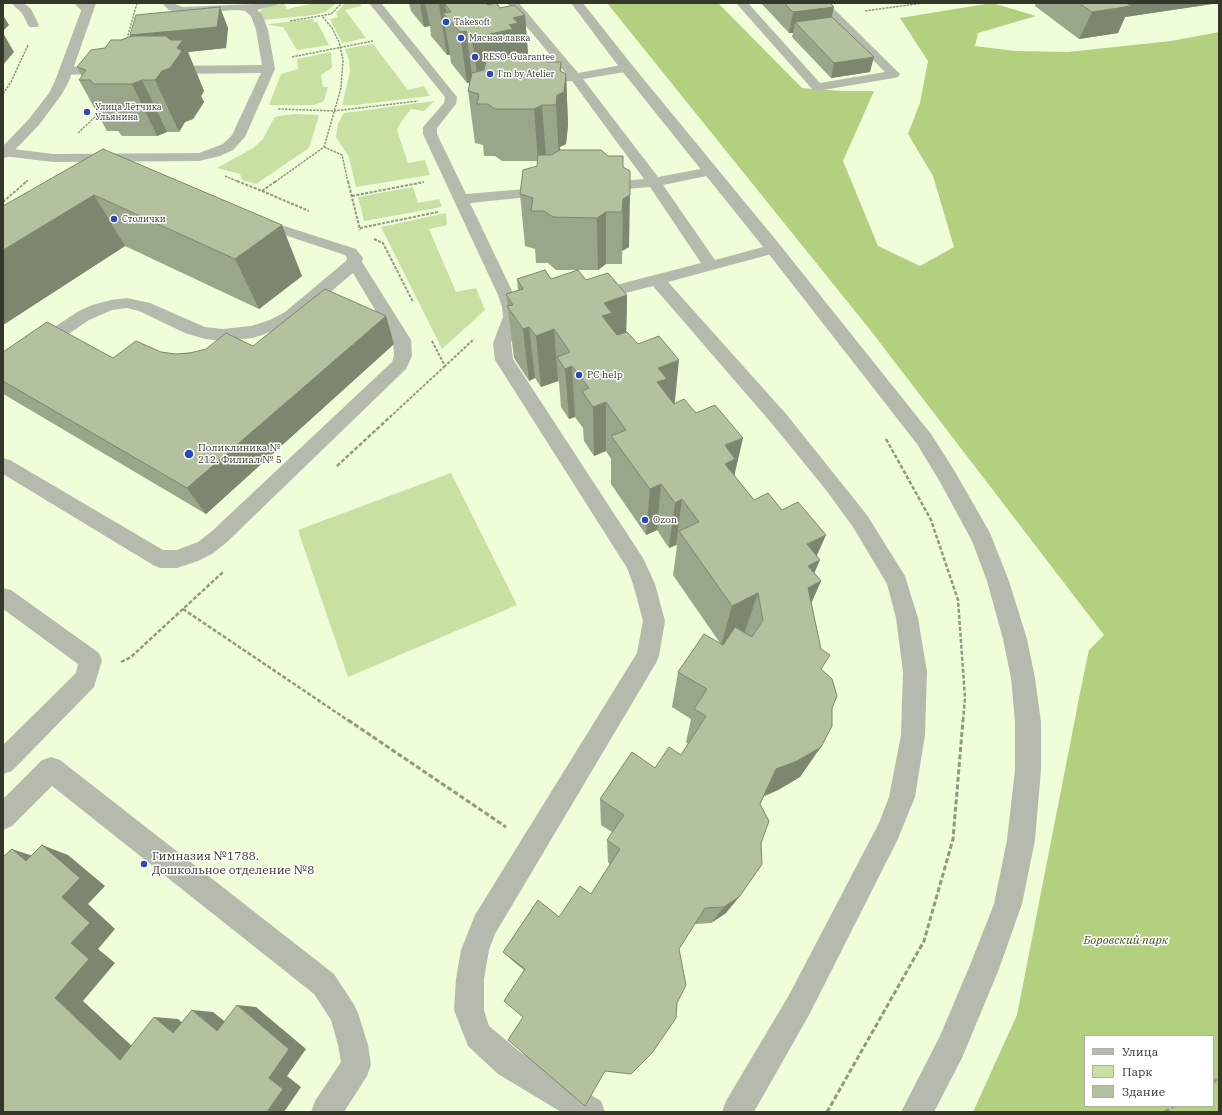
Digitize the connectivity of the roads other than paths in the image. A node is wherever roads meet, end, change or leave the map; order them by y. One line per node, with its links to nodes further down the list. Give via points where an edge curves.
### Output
1 (17, 3): 11 (lane, via 27,11)
2 (168, 3): 10 (lane, via 173,8 182,10)
3 (273, 3): 10 (lane)
4 (375, 3): 24 (lane, via 400,35 459,96 430,127 430,134)
5 (513, 3): 17 (lane)
6 (577, 3): 13 (street)
7 (742, 3): 8 (lane, via 817,87 894,74)
8 (822, 3)
9 (86, 6): 16 (street)
10 (248, 8): 12 (lane, via 256,14 262,30)
11 (33, 25)
12 (269, 65): 15 (lane); 19 (lane, via 238,137 228,147 215,153 199,157 52,158)
13 (627, 68): 17 (lane); 20 (street)
14 (120, 70): 16 (lane)
15 (151, 70)
16 (66, 71): 19 (street, via 47,106)
17 (576, 77): 18 (lane); 21 (lane)
18 (552, 81)
19 (4, 153)
20 (711, 171): 21 (lane); 26 (street)
21 (654, 182): 22 (lane); 28 (lane)
22 (585, 188)
23 (561, 190): 24 (lane)
24 (463, 203): 37 (lane, via 516,312 502,343 504,360 636,564 654,621 648,656 485,925 475,950 470,979 469,1010 478,1036 508,1063)
25 (241, 216): 27 (lane, via 351,252 355,258)
26 (774, 249): 28 (lane); 39 (street, via 904,413 947,476 982,539 998,581 1023,678 1028,722 1028,770 1021,840 1008,904 951,1047)
27 (354, 262): 31 (lane, via 291,316 253,332 223,335 205,333 144,307 127,303 111,305 83,316); 32 (lane, via 402,340 403,356 400,365 205,548 177,559 160,559)
28 (711, 266): 29 (lane)
29 (658, 281): 30 (lane); 38 (lane, via 780,420 860,521 897,582 907,618 915,672 913,735 902,797 888,832 799,1005)
30 (581, 300)
31 (3, 371)
32 (3, 465)
33 (3, 597): 34 (lane, via 91,660 86,680)
34 (3, 762)
35 (3, 816): 36 (lane, via 51,769 324,984 343,1013 356,1065)
36 (326, 1112)
37 (590, 1112)
38 (737, 1112)
39 (917, 1112)

